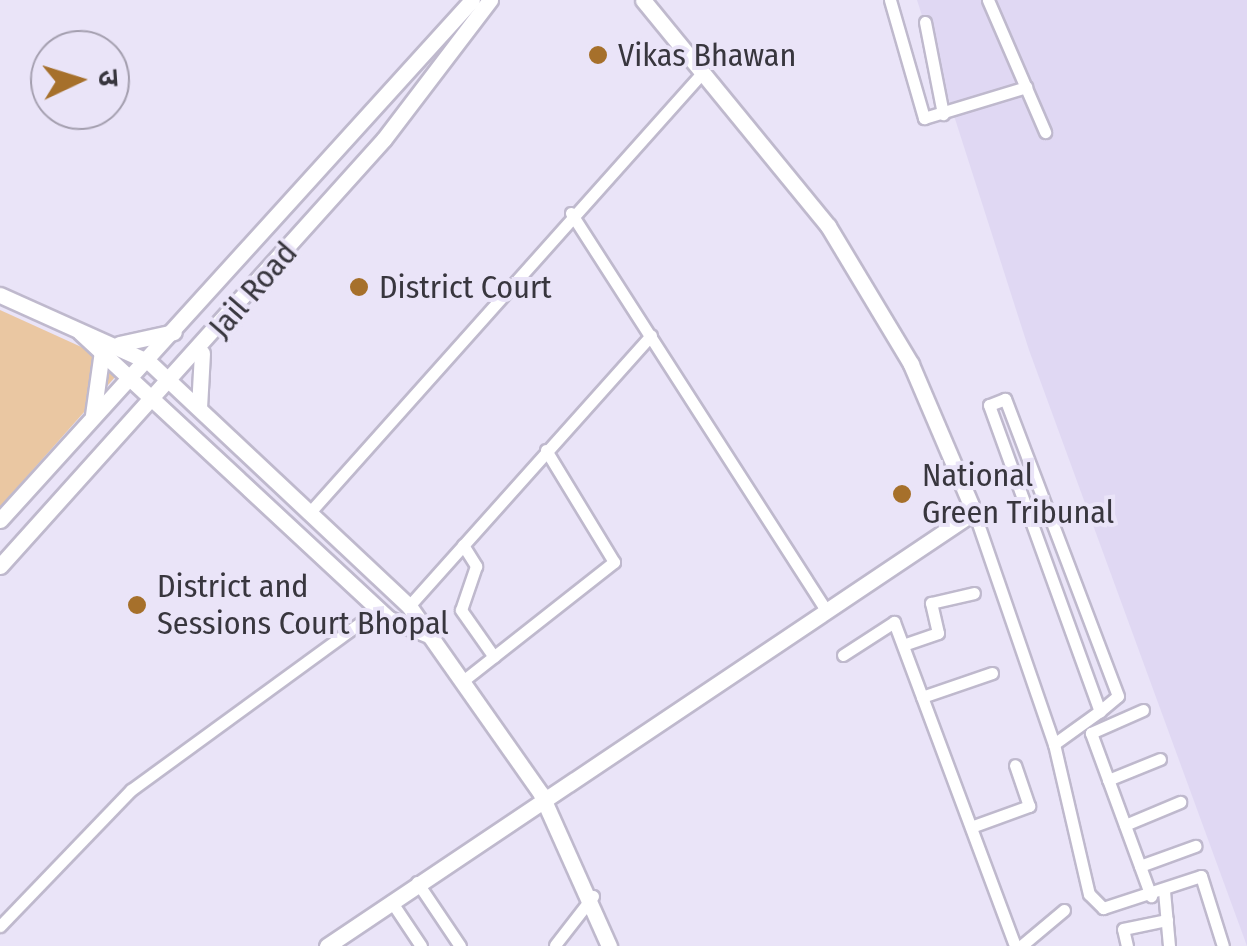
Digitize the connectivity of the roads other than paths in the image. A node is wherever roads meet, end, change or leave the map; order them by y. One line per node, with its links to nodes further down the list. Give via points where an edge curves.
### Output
1 (472, 0): 13 (street, Jail Road)
2 (490, 0): 15 (street, Jail Road, via 384,139)
3 (644, 0): 7 (street)
4 (890, 0): 9 (street, via 919,111)
5 (988, 0): 8 (street)
6 (925, 22): 9 (street)
7 (703, 72): 11 (street); 25 (street, via 792,175 880,309)
8 (1026, 86): 9 (street); 10 (street)
9 (943, 114)
10 (1045, 132)
11 (571, 213): 14 (street); 24 (street)
12 (0, 295): 16 (street, via 69,323)
13 (179, 330): 16 (street); 17 (street, Jail Road)
14 (651, 334): 23 (street); 31 (street)
15 (205, 344): 19 (street, Jail Road); 21 (street)
16 (108, 348): 17 (street); 18 (street); 22 (street)
17 (149, 362): 18 (street, Jail Road); 19 (street)
18 (132, 380): 20 (street); 22 (street, Jail Road)
19 (171, 382): 20 (street, Jail Road); 21 (street)
20 (154, 400): 28 (street, Jail Road); 32 (street)
21 (199, 408): 24 (street)
22 (94, 415): 26 (street, Jail Road)
23 (546, 450): 27 (street); 36 (street, via 614,562)
24 (311, 511): 30 (street)
25 (974, 512): 31 (street); 42 (street)
26 (0, 520)
27 (463, 546): 30 (street); 36 (street, via 476,566 462,610)
28 (0, 566)
29 (974, 592): 34 (street, via 931,603 938,633)
30 (410, 606): 33 (street)
31 (825, 608): 46 (street)
32 (379, 609): 33 (street); 58 (street, via 131,790)
33 (432, 636): 38 (street)
34 (903, 646): 35 (street, via 894,622); 39 (street)
35 (843, 655)
36 (494, 657): 38 (street)
37 (992, 673): 39 (street)
38 (464, 680): 46 (street)
39 (922, 697): 49 (street)
40 (1143, 710): 45 (street, via 1092,733)
41 (1100, 711): 41 (street, via 1118,696 1005,399 989,405); 42 (street)
42 (1054, 744): 53 (street, via 1090,894 1103,908)
43 (1160, 759): 45 (street)
44 (1015, 765): 49 (street, via 1028,806)
45 (1108, 780): 48 (street)
46 (541, 794): 52 (street); 54 (street)
47 (1180, 802): 48 (street)
48 (1125, 825): 51 (street)
49 (971, 827): 64 (street)
50 (1195, 846): 51 (street)
51 (1140, 866): 53 (street)
52 (417, 882): 55 (street); 62 (street)
53 (1158, 893): 57 (street); 67 (street, via 1202,876)
54 (593, 896): 59 (street); 63 (street)
55 (391, 901): 60 (street); 61 (street)
56 (1064, 910): 64 (street)
57 (1167, 920): 65 (street, via 1122,929); 66 (street)
58 (0, 926)
59 (555, 945)
60 (326, 946)
61 (421, 946)
62 (460, 946)
63 (609, 946)
64 (1018, 946)
65 (1128, 946)
66 (1169, 946)
67 (1223, 946)

